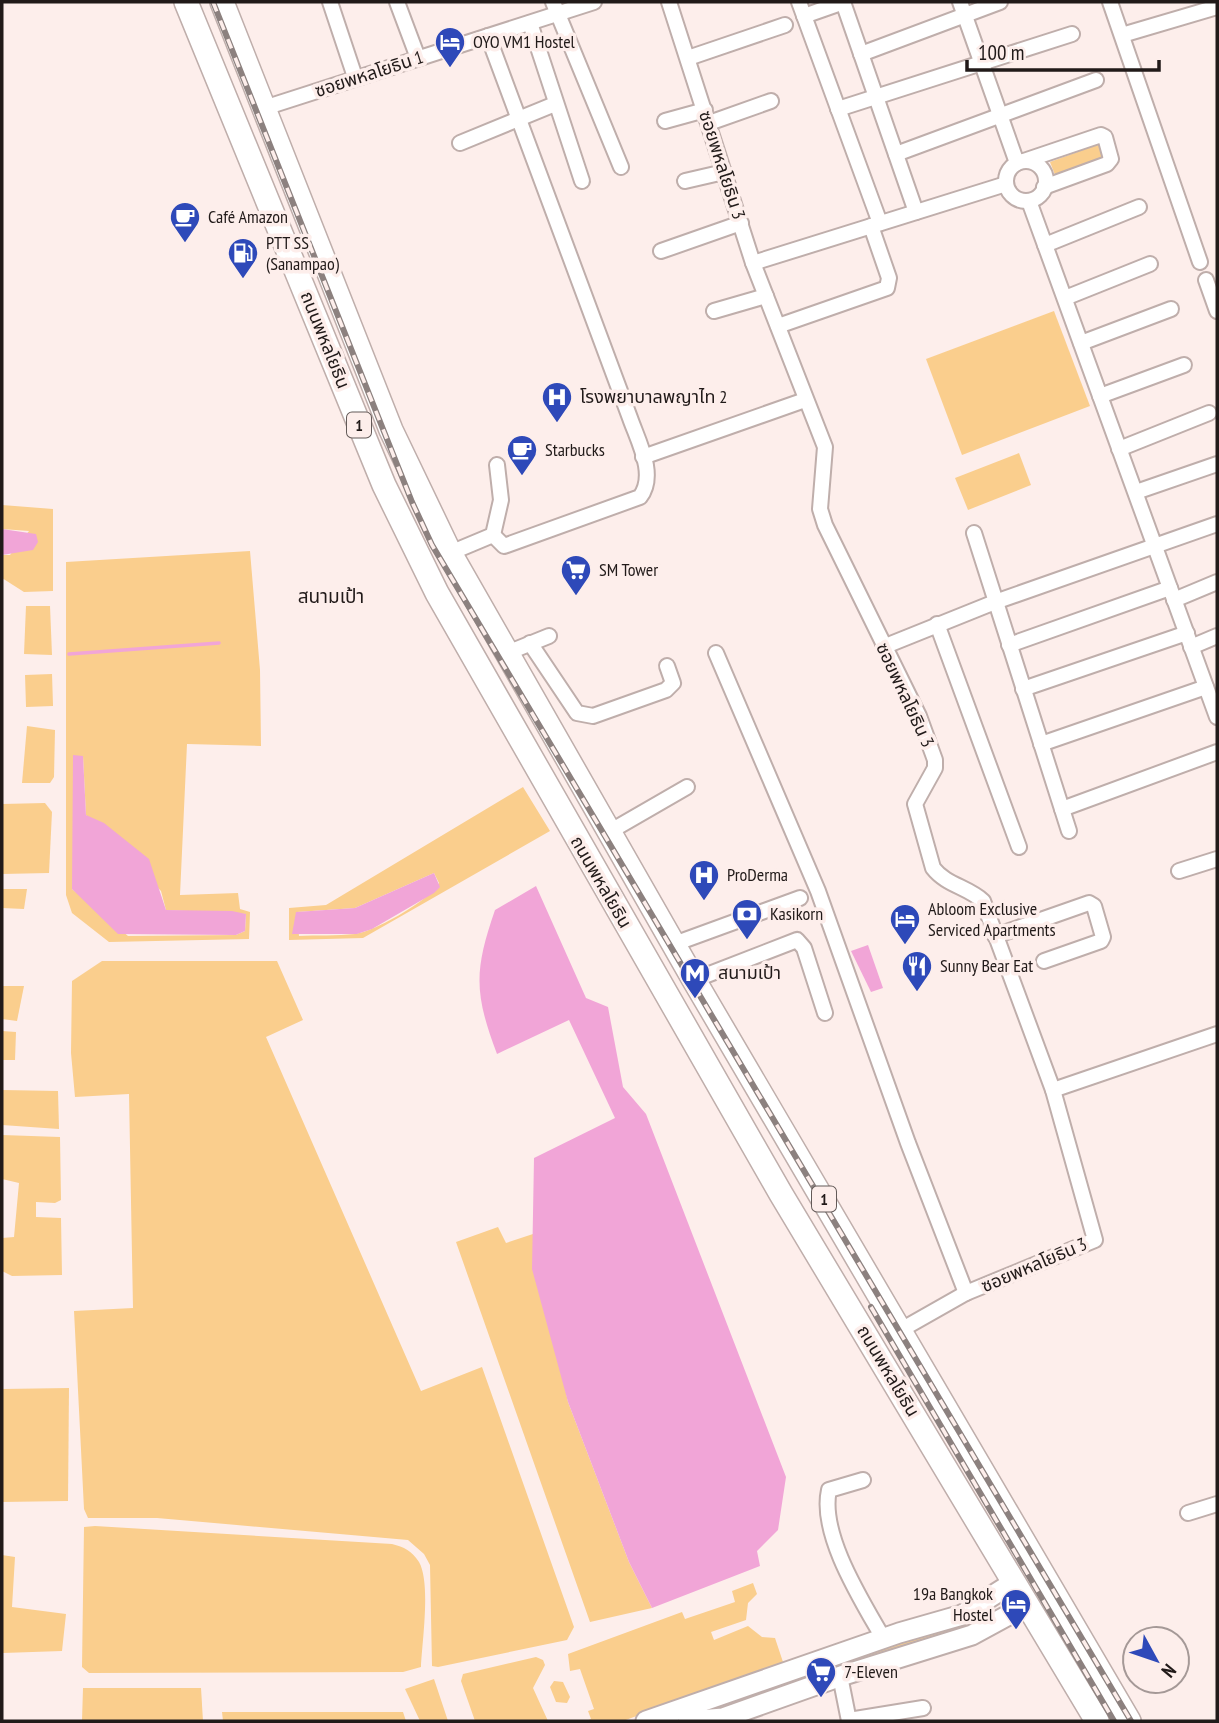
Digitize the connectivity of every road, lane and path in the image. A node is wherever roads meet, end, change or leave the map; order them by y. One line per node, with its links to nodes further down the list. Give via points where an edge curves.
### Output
1 (186, 2): 53 (main road, ถนนพหลโยธิน / 1)
2 (222, 2): 30 (main road, ถนนพหลโยธิน / 1)
3 (330, 2): 25 (street)
4 (397, 2): 22 (street)
5 (593, 2): 13 (street, ซอยพหลโยธิน 1)
6 (669, 2): 23 (street, ซอยพหลโยธิน 3)
7 (799, 2): 15 (street)
8 (843, 2): 15 (street); 21 (street)
9 (1000, 2): 14 (street)
10 (1110, 2): 19 (street)
11 (1198, 7): 12 (street); 19 (street)
12 (1217, 7)
13 (555, 8): 16 (street, ซอยพหลโยธิน 1); 39 (street)
14 (962, 9): 21 (street); 24 (street)
15 (804, 16): 31 (street)
16 (530, 23): 20 (street, ซอยพหลโยธิน 1); 29 (street)
17 (785, 25): 23 (street)
18 (1072, 33): 24 (street)
19 (1122, 35): 55 (street)
20 (488, 36): 22 (street, ซอยพหลโยธิน 1); 34 (street)
21 (862, 54): 27 (street)
22 (418, 58): 25 (street, ซอยพหลโยธิน 1)
23 (688, 58): 33 (street, ซอยพหลโยธิน 3)
24 (982, 65): 27 (street); 32 (street)
25 (355, 77): 30 (street, ซอยพหลโยธิน 1)
26 (1096, 80): 32 (street)
27 (876, 97): 31 (street); 37 (street)
28 (771, 102): 33 (street)
29 (555, 104): 34 (street); 41 (street)
30 (264, 108): 52 (main road, ถนนพหลโยธิน / 1)
31 (838, 109): 49 (street)
32 (1000, 115): 37 (street); 38 (street)
33 (707, 117): 35 (street); 40 (street, ซอยพหลโยธิน 3)
34 (519, 119): 36 (street); 70 (street)
35 (665, 121)
36 (460, 143)
37 (896, 154): 47 (street)
38 (1021, 162): 43 (street, via 1008,172); 44 (street, via 1041,169); 44 (street, via 1105,137 1111,159 1107,164)
39 (621, 167)
40 (724, 172): 42 (street); 48 (street, ซอยพหลโยธิน 3)
41 (582, 181)
42 (685, 181)
43 (1006, 184): 45 (street, via 1012,195); 47 (street)
44 (1044, 187): 45 (street)
45 (1029, 201): 50 (street)
46 (1139, 207): 50 (street)
47 (916, 212): 49 (street)
48 (740, 223): 51 (street); 54 (street, ซอยพหลโยธิน 3)
49 (875, 225): 54 (street); 63 (street, via 889,278 887,288)
50 (1045, 245): 59 (street)
51 (661, 251)
52 (322, 252): 53 (main road); 78 (main road, ถนนพหลโยธิน / 1, via 391,430)
53 (294, 262): 100 (main road, ถนนพหลโยธิน / 1, via 399,519)
54 (753, 262): 58 (street, ซอยพหลโยธิน 3)
55 (1200, 262)
56 (1150, 264): 59 (street)
57 (1206, 280): 62 (street)
58 (766, 296): 61 (street); 63 (street, ซอยพหลโยธิน 3)
59 (1065, 298): 64 (street)
60 (1171, 309): 64 (street)
61 (714, 311)
62 (1217, 311)
63 (778, 326): 67 (street, ซอยพหลโยธิน 3)
64 (1081, 343): 66 (street)
65 (1184, 365): 66 (street)
66 (1100, 396): 69 (street)
67 (805, 400): 70 (street); 88 (street, ซอยพหลโยธิน 3, via 825,447 820,509 825,525)
68 (1209, 413): 69 (street)
69 (1119, 449): 73 (street)
70 (643, 457): 76 (street, via 648,477 640,497 504,546)
71 (497, 464): 76 (street, via 501,500)
72 (1217, 464): 73 (street)
73 (1136, 492): 77 (street)
74 (1217, 523): 77 (street)
75 (974, 533): 81 (street)
76 (494, 535): 78 (street)
77 (1155, 546): 80 (street); 81 (street)
78 (450, 553): 89 (main road, ถนนพหลโยธิน / 1)
79 (1217, 582): 80 (street)
80 (1172, 594): 85 (street); 87 (street)
81 (995, 602): 82 (street); 87 (street)
82 (937, 624): 88 (street); 102 (street)
83 (549, 636): 86 (street)
84 (1217, 636): 85 (street)
85 (1189, 640): 92 (street); 93 (street)
86 (530, 643): 89 (street); 91 (street, via 577,713 593,716 666,690 673,684)
87 (1009, 645): 92 (street)
88 (883, 647): 106 (street, ซอยพหลโยธิน 3, via 919,716 935,761 915,804 933,868 983,901)
89 (507, 653): 99 (main road, ถนนพหลโยธิน / 1)
90 (716, 653): 113 (street, via 818,891)
91 (667, 666)
92 (1023, 689): 95 (street)
93 (1211, 693): 94 (street); 95 (street)
94 (1217, 717)
95 (1041, 744): 98 (street)
96 (1217, 752): 98 (street)
97 (687, 787): 99 (street)
98 (1062, 808): 101 (street)
99 (604, 822): 100 (main road); 107 (main road, ถนนพหลโยธิน / 1)
100 (571, 830): 115 (main road, ถนนพหลโยธิน / 1)
101 (1069, 831)
102 (1019, 846)
103 (1217, 859): 104 (street)
104 (1179, 871)
105 (800, 898): 107 (street)
106 (995, 936): 108 (street, via 1089,903 1094,906 1101,941); 112 (street, ซอยพหลโยธิน 3)
107 (674, 944): 109 (main road, ถนนพหลโยธิน / 1)
108 (1044, 961)
109 (694, 980): 110 (street, via 797,940 804,948); 114 (main road, ถนนพหลโยธิน / 1)
110 (825, 1013)
111 (1217, 1034): 112 (street)
112 (1053, 1090): 113 (street, ซอยพหลโยธิน 3, via 1095,1240)
113 (966, 1293): 114 (street, ซอยพหลโยธิน 3)
114 (898, 1331): 115 (main road); 120 (main road, ถนนพหลโยธิน / 1)
115 (874, 1347): 119 (main road, ถนนพหลโยธิน / 1)
116 (863, 1480): 122 (street, via 829,1490 832,1532 846,1571)
117 (1217, 1504): 118 (street)
118 (1188, 1513)
119 (1014, 1582): 121 (main road, ถนนพหลโยธิน / 1); 122 (street, via 962,1615)
120 (1049, 1586): 121 (main road); 133 (main road, ถนนพหลโยธิน / 1)
121 (1027, 1605): 124 (street, via 972,1635); 132 (main road, ถนนพหลโยธิน / 1)
122 (883, 1638): 123 (street)
123 (833, 1656): 124 (street); 125 (street)
124 (840, 1676): 129 (street); 131 (street)
125 (718, 1698): 128 (street); 130 (street)
126 (923, 1709): 127 (street)
127 (893, 1717): 131 (street)
128 (692, 1720): 129 (street)
129 (720, 1720)
130 (646, 1721)
131 (849, 1721)
132 (1097, 1721)
133 (1129, 1721)

